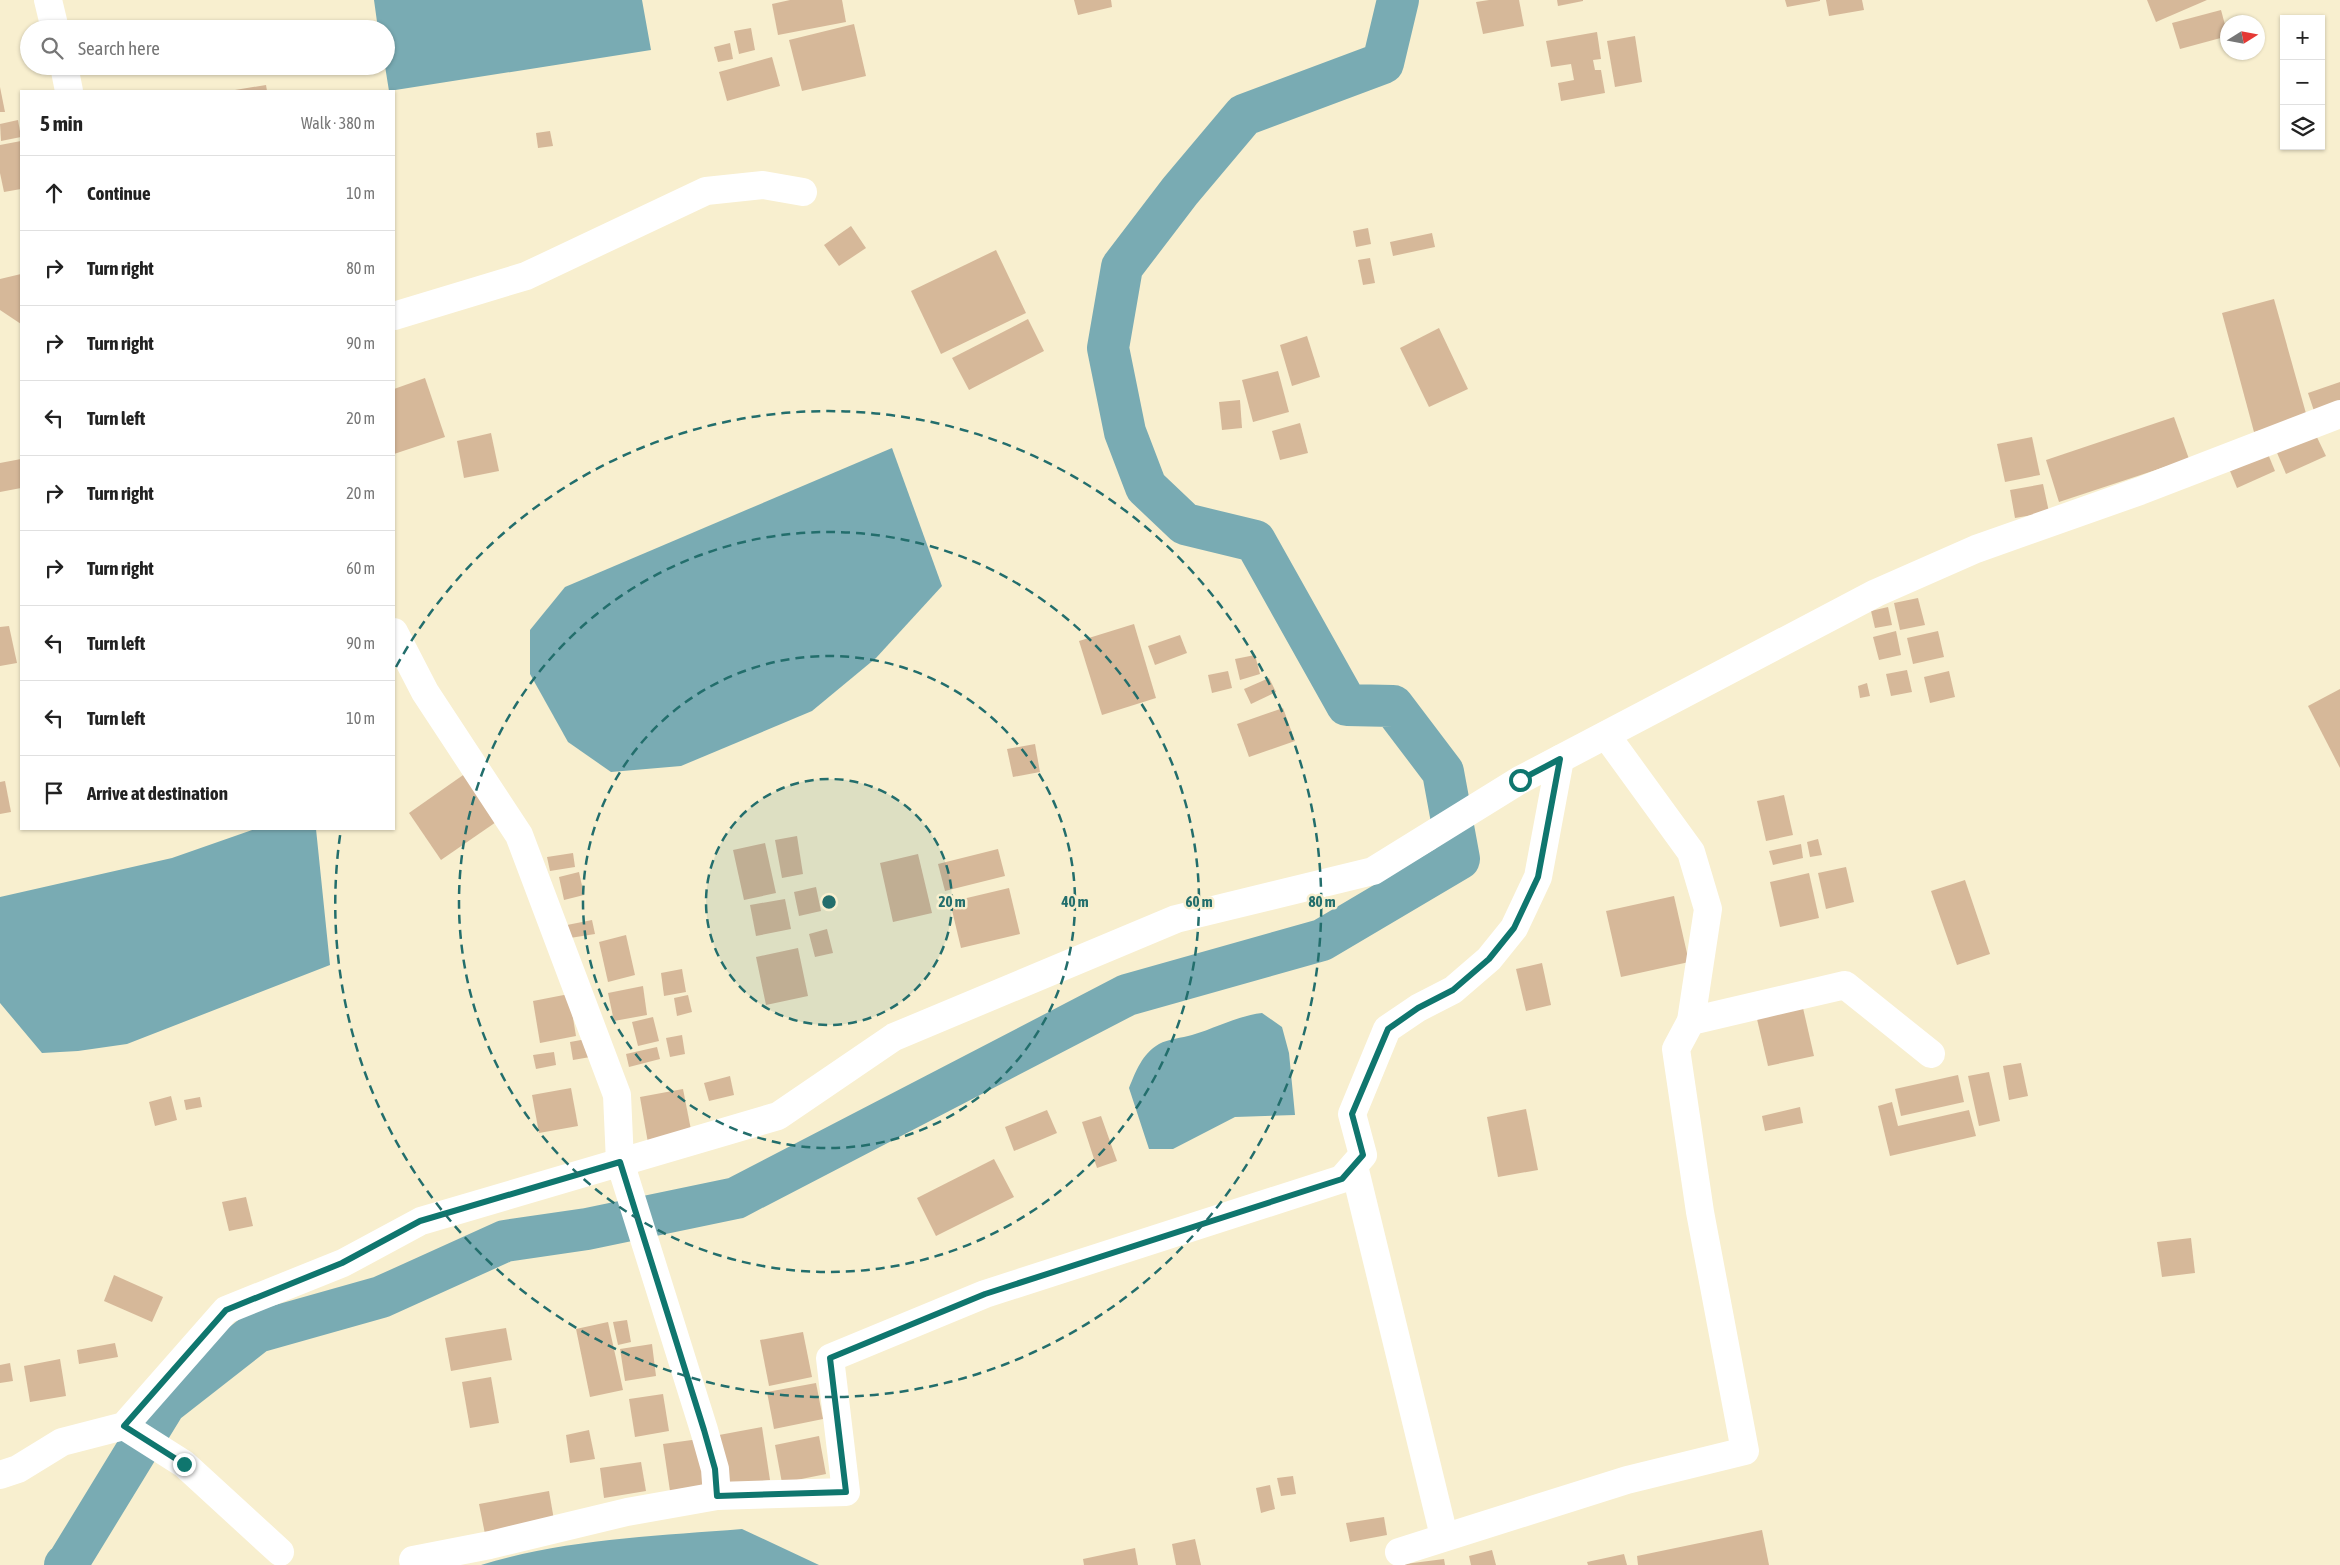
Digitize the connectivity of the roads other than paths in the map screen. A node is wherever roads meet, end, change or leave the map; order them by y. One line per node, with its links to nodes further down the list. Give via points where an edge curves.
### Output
1 (48, 0): 2 (street)
2 (53, 20)
3 (66, 75): 4 (street)
4 (69, 90)
5 (803, 192): 6 (street, via 763,185 706,191 526,276)
6 (395, 316)
7 (2340, 414): 9 (street, via 1976,549 1876,593)
8 (395, 634): 13 (street, via 425,692 519,835 617,1094)
9 (1606, 735): 10 (street); 11 (street, via 1691,852 1708,909)
10 (1560, 759): 13 (street, via 1520,780 1374,871 1176,919 894,1037 778,1116); 14 (street, via 1538,877 1514,928 1489,959 1453,990 1418,1008 1388,1029 1352,1114 1363,1155)
11 (1691, 1021): 12 (street, via 1845,985); 18 (street, via 1676,1049 1700,1212 1745,1451 1627,1480)
12 (1931, 1054)
13 (620, 1162): 15 (street, via 420,1221 342,1263 226,1310); 17 (street, via 715,1469)
14 (1354, 1166): 17 (street, via 1342,1179 985,1294 830,1358 846,1492); 18 (street)
15 (124, 1426): 16 (street, via 62,1442 18,1469); 19 (street, via 184,1464)
16 (0, 1476)
17 (717, 1496): 21 (street, via 627,1512)
18 (1444, 1536): 20 (street)
19 (280, 1552)
20 (1399, 1552)
21 (414, 1562)

